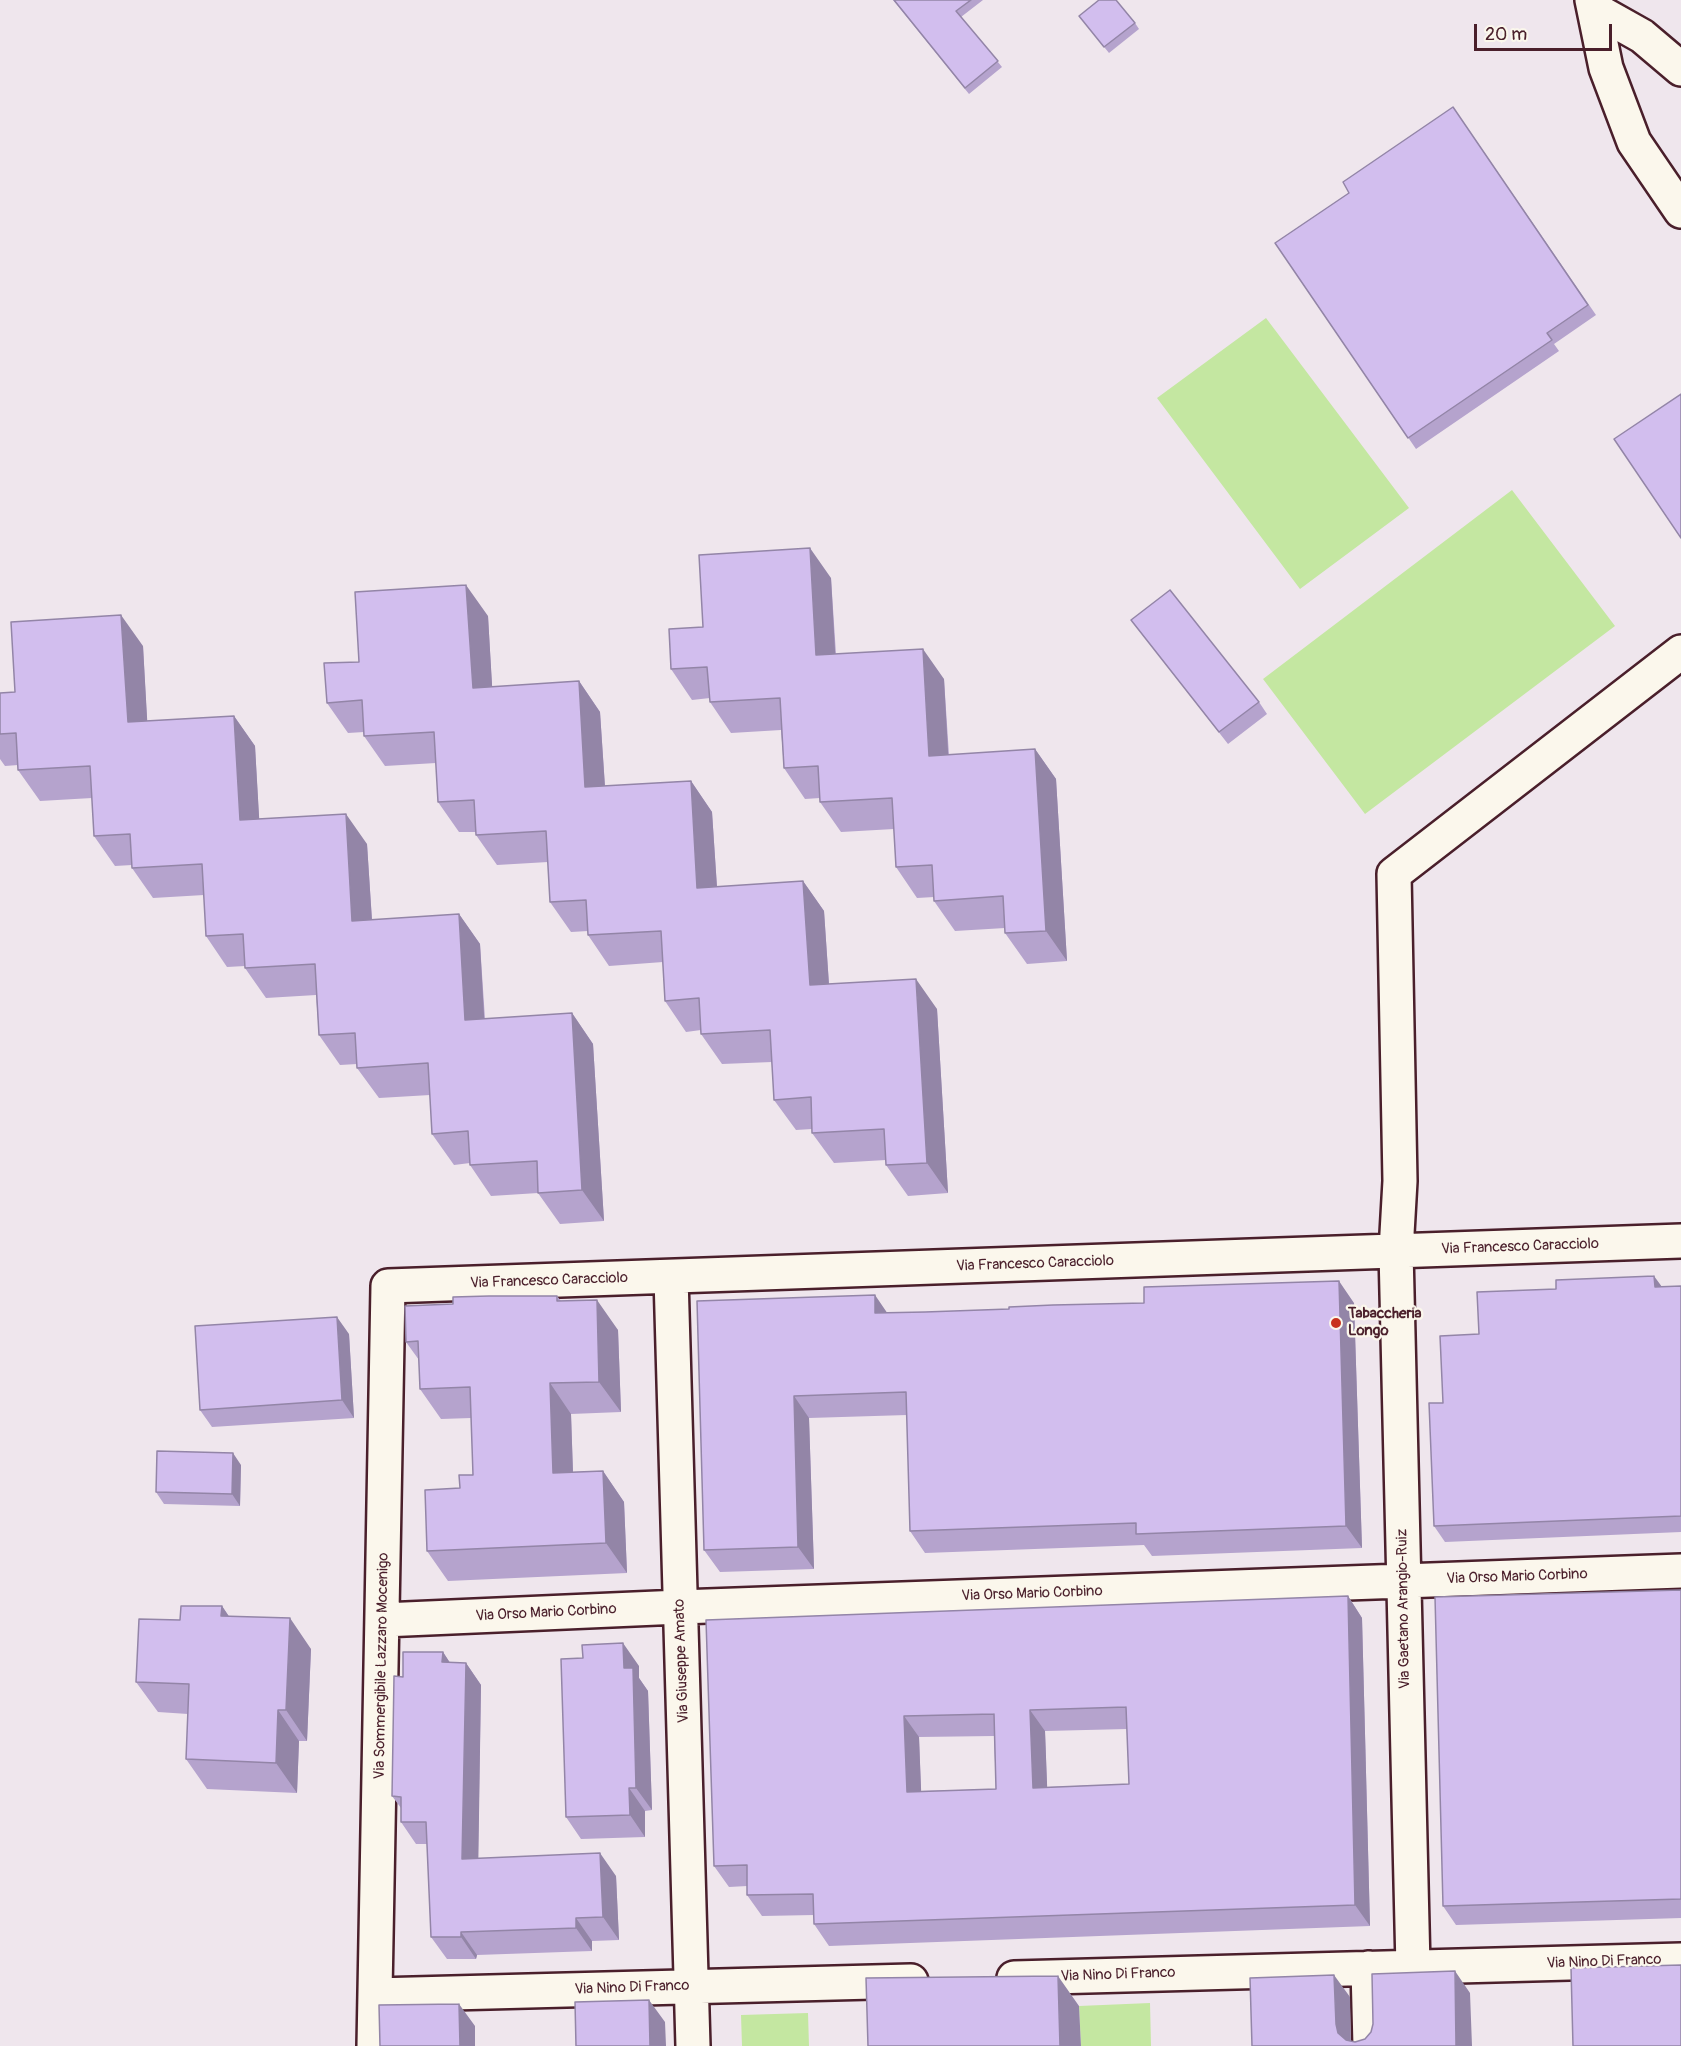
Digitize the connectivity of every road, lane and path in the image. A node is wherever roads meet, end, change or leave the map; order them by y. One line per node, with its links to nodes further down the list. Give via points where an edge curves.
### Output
1 (1593, 5): 2 (street, via 1642,36); 3 (street, via 1606,68 1634,142)
2 (1681, 69)
3 (1681, 211)
4 (1681, 652): 6 (street, Via Gaetano Arangio-Ruiz, via 1394,874 1400,1180)
5 (1681, 1241): 6 (street, Via Francesco Caracciolo)
6 (1396, 1251): 7 (street, Via Francesco Caracciolo); 10 (street, Via Gaetano Arangio-Ruiz)
7 (671, 1276): 8 (street, Via Francesco Caracciolo); 11 (street, Via Giuseppe Amato)
8 (388, 1286): 12 (street, Via Sommergibile Lazzaro Mocenigo)
9 (1681, 1571): 10 (street, Via Orso Mario Corbino)
10 (1403, 1581): 11 (street, Via Orso Mario Corbino); 14 (street, Via Gaetano Arangio-Ruiz)
11 (680, 1607): 12 (street, Via Orso Mario Corbino); 18 (street, Via Giuseppe Amato)
12 (383, 1620): 19 (street, Via Sommergibile Lazzaro Mocenigo)
13 (1681, 1960): 14 (street, Via Nino Di Franco)
14 (1413, 1967): 15 (street, Via Nino Di Franco)
15 (1368, 1968): 16 (street, Via Nino Di Franco); 22 (street)
16 (988, 1979)
17 (940, 1980): 18 (street, Via Nino Di Franco)
18 (691, 1987): 19 (street, Via Nino Di Franco); 21 (street, Via Giuseppe Amato)
19 (375, 1995): 20 (street, Via Sommergibile Lazzaro Mocenigo)
20 (374, 2046)
21 (693, 2046)
22 (1370, 2046)

